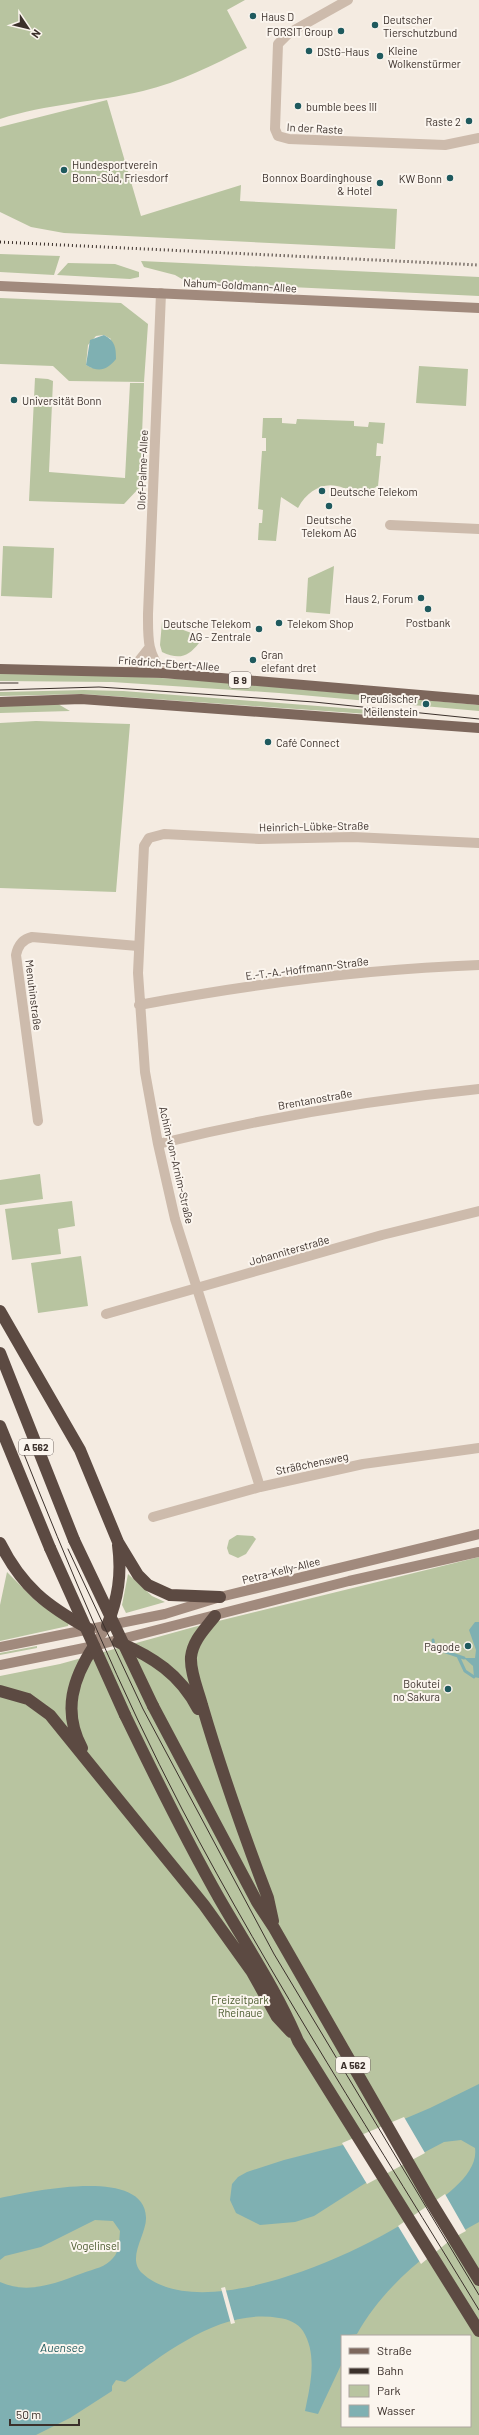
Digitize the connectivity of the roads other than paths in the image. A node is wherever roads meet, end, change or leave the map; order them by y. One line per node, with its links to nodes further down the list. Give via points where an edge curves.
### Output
1 (348, 0): 2 (street, In der Raste, via 289,33 278,44 275,129 278,136 282,139 444,145)
2 (479, 138)
3 (0, 286): 4 (main road, Nahum-Goldmann-Allee)
4 (161, 293): 5 (main road, Nahum-Goldmann-Allee); 8 (street, Olof-Palme-Allee)
5 (479, 308)
6 (390, 525): 7 (street)
7 (479, 529)
8 (149, 648): 10 (street); 11 (street, Olof-Palme-Allee)
9 (0, 669): 10 (main road, Friedrich-Ebert-Allee / B 9)
10 (130, 672): 11 (main road, Friedrich-Ebert-Allee / B 9)
11 (164, 673): 12 (main road, Friedrich-Ebert-Allee / B 9)
12 (479, 700)
13 (0, 702): 14 (main road, via 81,699)
14 (479, 728)
15 (149, 838): 16 (street, Heinrich-Lübke-Straße, via 164,834 259,839 385,837); 17 (street, Achim-von-Arnim-Straße, via 144,846)
16 (479, 843)
17 (138, 946): 19 (street, Achim-von-Arnim-Straße); 21 (street, Menuhinstraße, via 32,937 24,940 19,946 16,954)
18 (479, 965): 19 (street, E.-T.-A.-Hoffmann-Straße, via 333,976 202,993)
19 (139, 1005): 22 (street, Achim-von-Arnim-Straße, via 145,1072)
20 (479, 1089): 22 (street, Brentanostraße, via 388,1098 264,1120)
21 (38, 1121)
22 (158, 1144): 24 (street, Achim-von-Arnim-Straße, via 175,1219)
23 (479, 1211): 24 (street, Johanniterstraße, via 382,1235)
24 (198, 1289): 26 (street, Johanniterstraße); 30 (street, Achim-von-Arnim-Straße)
25 (0, 1311): 33 (highway, via 80,1450)
26 (106, 1314)
27 (0, 1353): 47 (highway, A 562, bridge, via 74,1540 153,1706)
28 (0, 1426): 48 (highway, A 562, bridge, via 50,1548 162,1793 219,1898 286,2012)
29 (479, 1448): 30 (street, Sträßchensweg, via 362,1464)
30 (260, 1487): 31 (street, Sträßchensweg)
31 (153, 1517)
32 (479, 1534): 36 (main road, Petra-Kelly-Allee)
33 (118, 1542): 36 (highway, via 138,1575 158,1591); 39 (highway, via 121,1567 119,1589)
34 (0, 1543): 38 (highway, via 21,1578 36,1596)
35 (479, 1552): 37 (main road, via 349,1581)
36 (220, 1597): 39 (main road, Petra-Kelly-Allee)
37 (215, 1616): 40 (main road); 45 (highway, via 199,1636 191,1658)
38 (89, 1629): 39 (main road, Petra-Kelly-Allee); 42 (main road, Petra-Kelly-Allee)
39 (104, 1630): 40 (main road); 41 (main road)
40 (116, 1641): 41 (main road); 45 (highway, via 145,1654 172,1672 187,1688)
41 (94, 1646): 43 (main road); 46 (highway, via 81,1666 74,1684 71,1705 77,1739)
42 (0, 1647)
43 (0, 1665)
44 (0, 1691): 46 (highway, via 28,1699 50,1715)
45 (209, 1729): 47 (highway, via 268,1898)
46 (95, 1772): 48 (highway, via 204,1905 252,1972 277,2017)
47 (274, 1928): 49 (highway, A 562, via 431,2202)
48 (298, 2041): 50 (highway, A 562)
49 (479, 2280)
50 (479, 2331)

